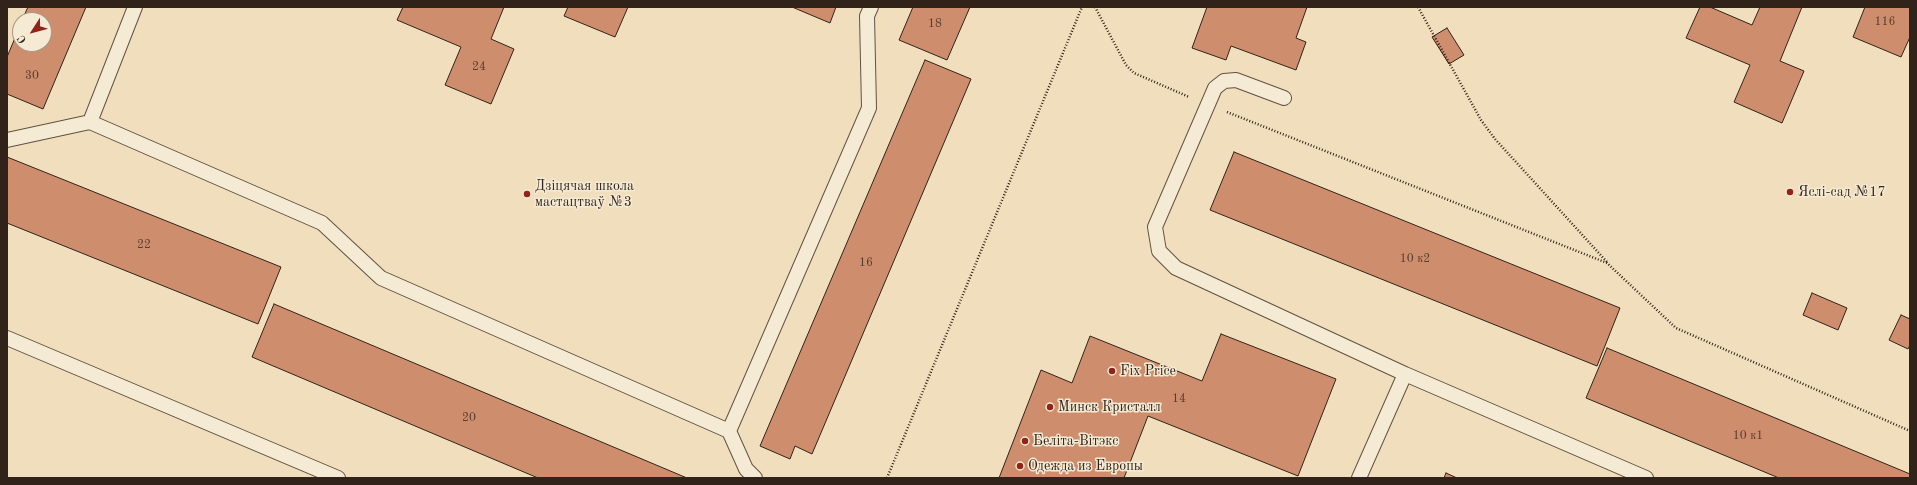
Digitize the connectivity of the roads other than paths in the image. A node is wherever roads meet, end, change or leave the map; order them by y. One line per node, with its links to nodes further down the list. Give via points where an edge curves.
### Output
1 (135, 7): 4 (lane)
2 (870, 7): 8 (lane, via 867,16 869,108)
3 (1284, 98): 7 (lane, via 1236,80 1224,81 1215,88 1155,227 1159,251 1176,268)
4 (90, 122): 5 (lane); 8 (lane, via 322,222 381,278)
5 (7, 140)
6 (7, 338): 9 (lane)
7 (1405, 374): 11 (lane); 12 (lane)
8 (729, 430): 10 (lane, via 746,469)
9 (338, 478)
10 (754, 478)
11 (1359, 478)
12 (1646, 478)

